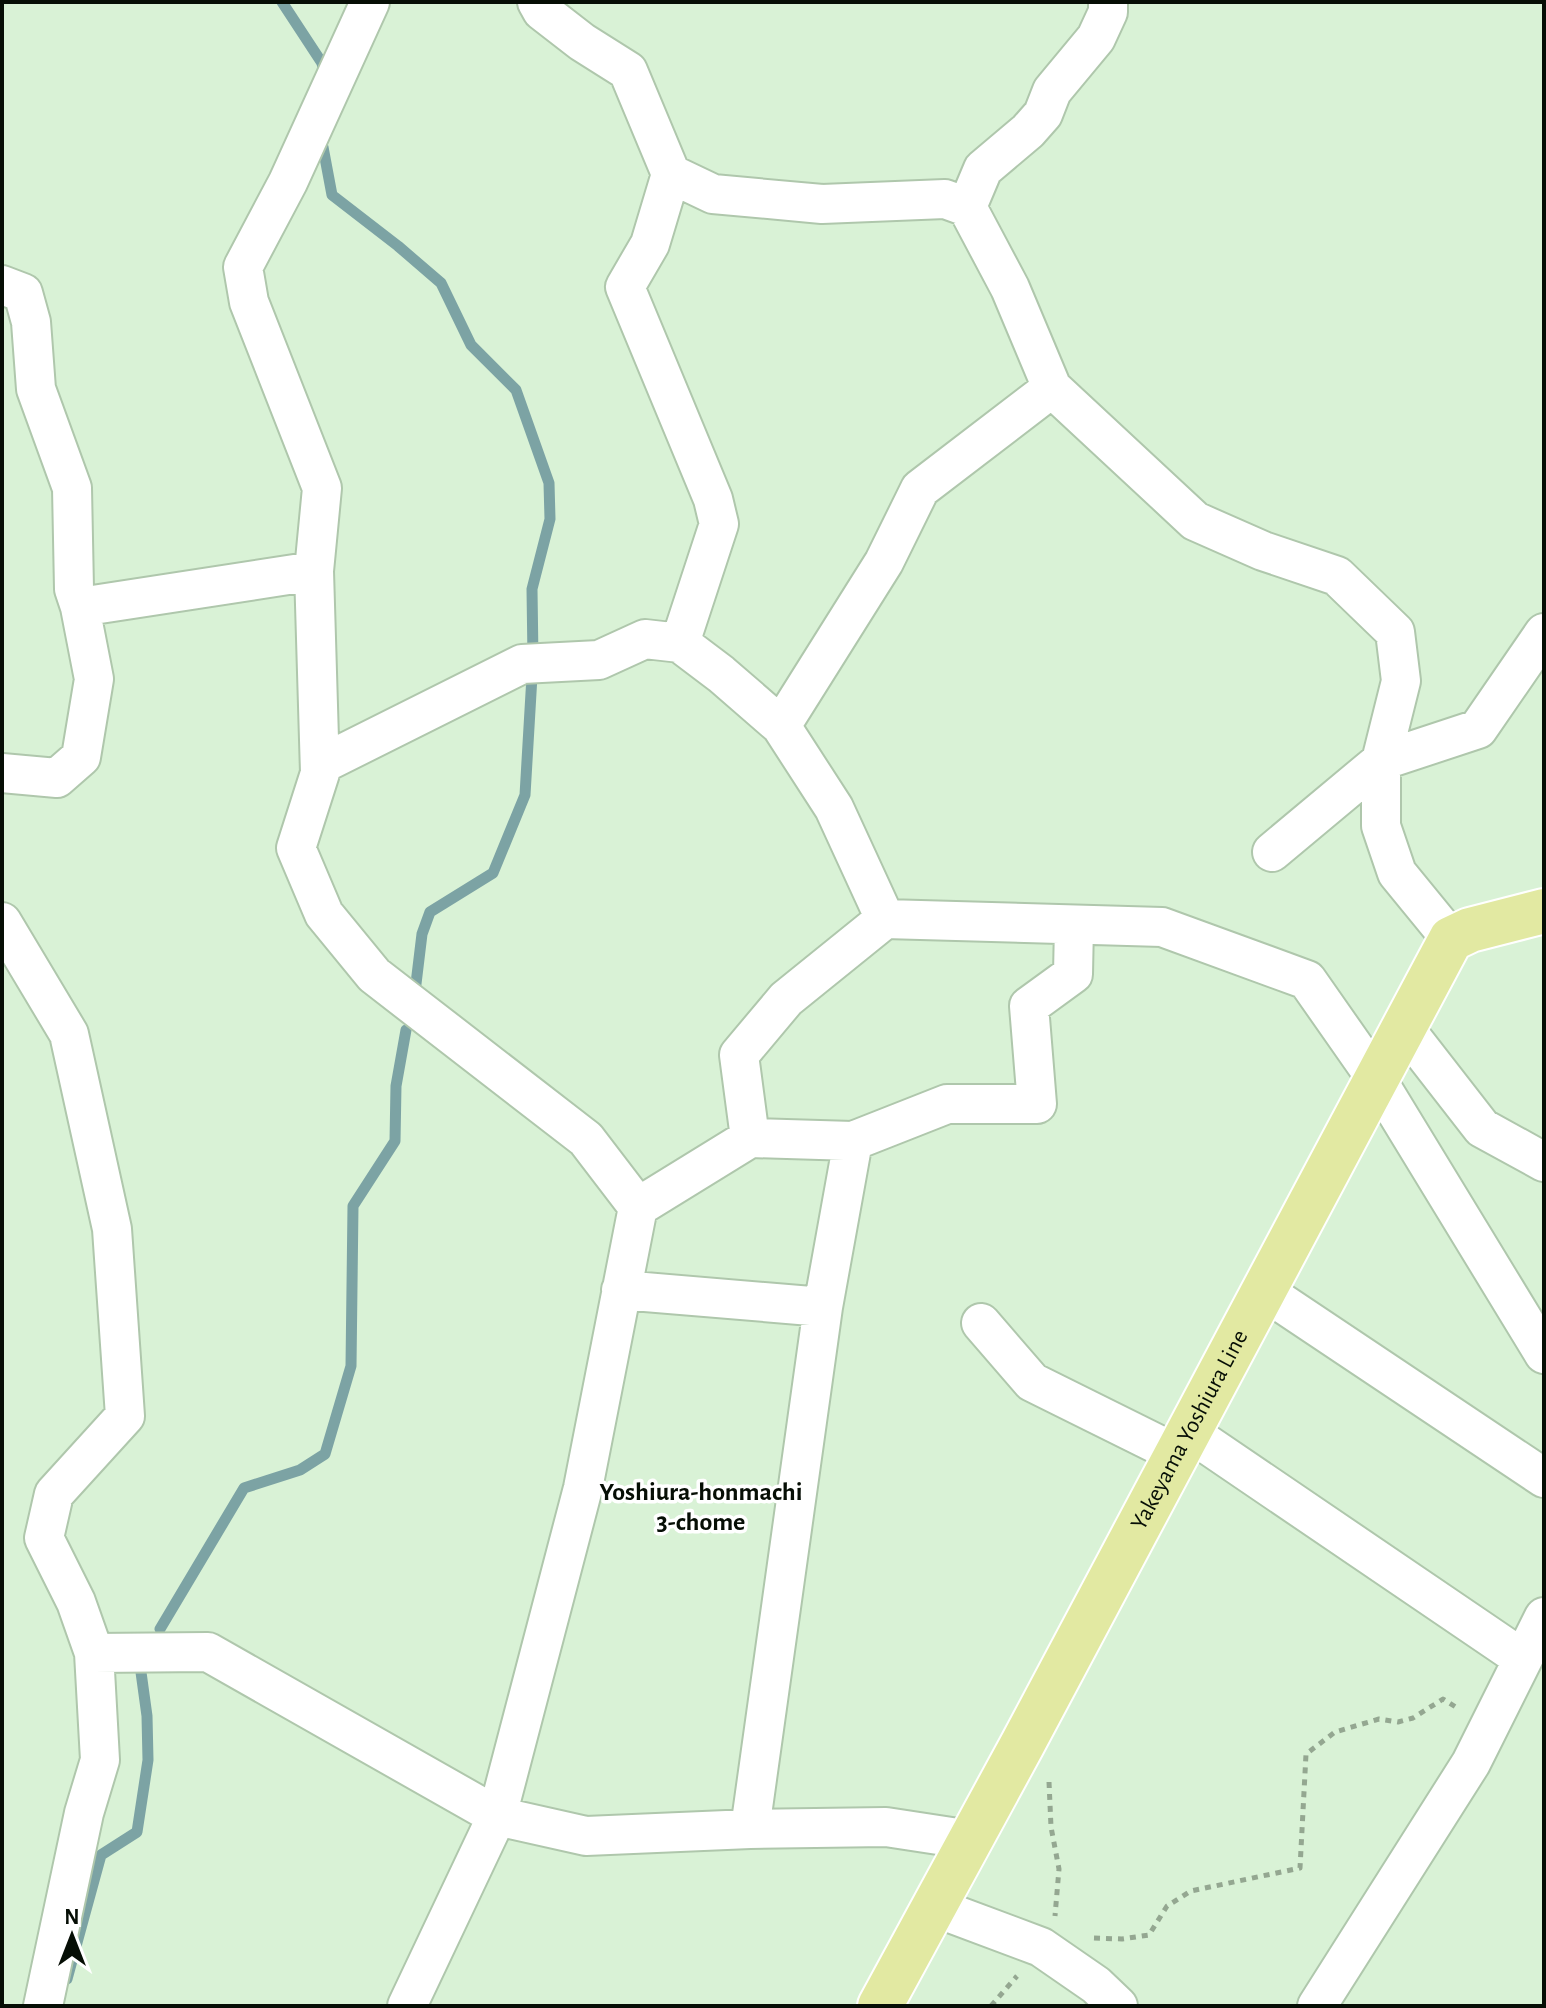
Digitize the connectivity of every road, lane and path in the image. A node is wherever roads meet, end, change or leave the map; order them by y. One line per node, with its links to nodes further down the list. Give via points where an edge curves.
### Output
1 (370, 2): 8 (street, via 243,267 249,302 322,488)
2 (537, 2): 4 (street, via 582,42 628,71)
3 (1108, 2): 5 (street, via 1096,38 1052,91 1043,114 983,169)
4 (671, 174): 5 (street, via 713,194 822,204 945,199); 11 (street, via 650,244 625,287 719,524)
5 (967, 207): 7 (street, via 1010,288)
6 (2, 285): 9 (street, via 23,293 31,322 36,389 72,488 74,589)
7 (1052, 388): 12 (street, via 920,489 884,562); 13 (street, via 1195,521 1337,576 1395,632 1401,681)
8 (314, 571): 9 (street); 14 (street)
9 (80, 607): 15 (street, via 94,679 81,757 57,778)
10 (1544, 633): 13 (street, via 1478,729)
11 (680, 643): 12 (street); 14 (street, via 645,639 599,660 522,664)
12 (781, 726): 18 (street, via 834,808)
13 (1381, 761): 16 (street); 21 (street, via 1381,826 1397,873)
14 (320, 765): 27 (street, via 296,848 324,914 374,975 586,1139)
15 (2, 773)
16 (1272, 852)
17 (1544, 911): 21 (main road)
18 (885, 919): 20 (street); 24 (street, via 786,999 739,1055)
19 (2, 922): 36 (street, via 69,1034 112,1229 125,1416 54,1494 44,1538)
20 (1074, 925): 23 (street, via 1162,927 1307,980); 25 (street, via 1073,974 1029,1006 1037,1104 947,1104)
21 (1451, 939): 22 (main road, Yakeyama Yoshiura Line)
22 (1405, 1029): 23 (main road, Yakeyama Yoshiura Line); 26 (street, via 1482,1128)
23 (1377, 1080): 29 (main road, Yakeyama Yoshiura Line); 32 (street)
24 (750, 1138): 25 (street); 27 (street)
25 (853, 1141): 30 (street)
26 (1544, 1162)
27 (638, 1207): 28 (street)
28 (621, 1290): 30 (street); 40 (street, via 583,1488)
29 (1264, 1291): 33 (main road, Yakeyama Yoshiura Line); 34 (street)
30 (823, 1307): 41 (street)
31 (981, 1323): 33 (street, via 1032,1382)
32 (1544, 1354)
33 (1183, 1443): 37 (street); 39 (main road, Yakeyama Yoshiura Line)
34 (1544, 1478)
35 (1544, 1617): 37 (street)
36 (94, 1653): 40 (street, via 208,1652); 46 (street, via 100,1760)
37 (1523, 1659): 38 (street)
38 (1489, 1727): 44 (path, via 1443,1699 1413,1718 1379,1719 1335,1732 1306,1754 1300,1868 1191,1891 1167,1906 1149,1935); 45 (street)
39 (1022, 1745): 42 (main road, Yakeyama Yoshiura Line); 44 (path, via 1048,1776 1059,1869 1054,1928)
40 (497, 1816): 41 (street, via 586,1836); 47 (street)
41 (750, 1829): 42 (street, via 886,1827)
42 (971, 1840): 43 (main road, Yakeyama Yoshiura Line)
43 (934, 1907): 44 (street); 48 (main road, Yakeyama Yoshiura Line)
44 (1045, 1941): 49 (path); 50 (street)
45 (1319, 2005)
46 (43, 2006)
47 (407, 2006)
48 (880, 2006)
49 (991, 2006)
50 (1118, 2006)

